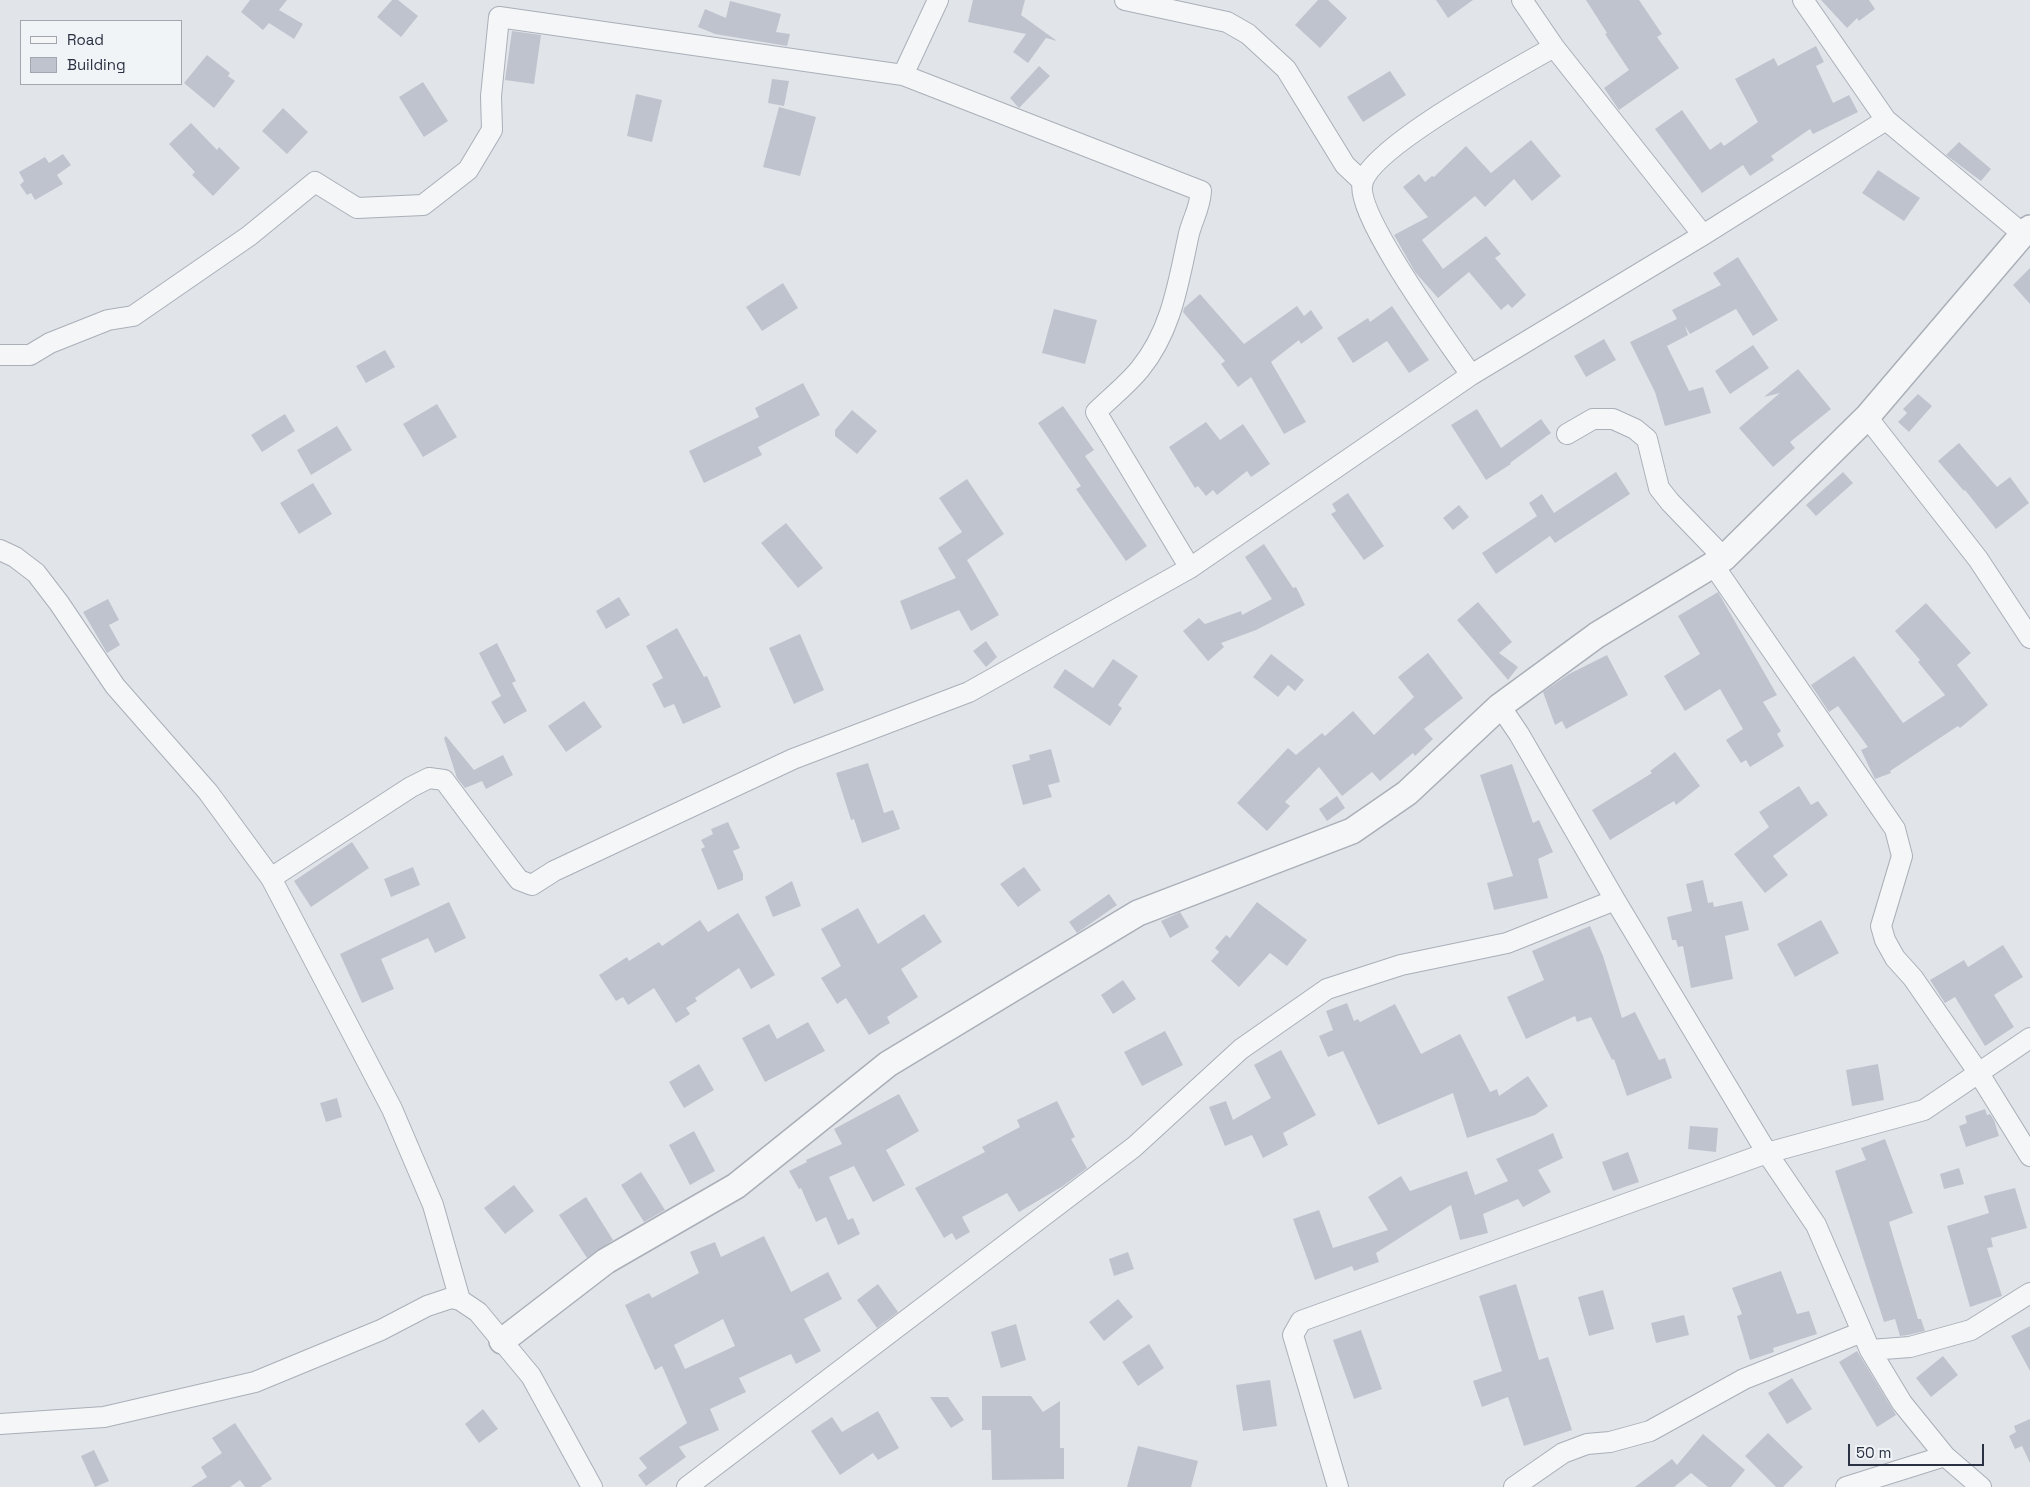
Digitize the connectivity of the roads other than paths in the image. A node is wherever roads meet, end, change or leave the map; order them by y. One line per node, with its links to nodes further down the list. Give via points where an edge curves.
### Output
1 (938, 0): 6 (street)
2 (1125, 0): 9 (street, via 1227,22 1248,34 1286,68)
3 (1522, 0): 5 (street)
4 (1803, 0): 7 (street)
5 (1554, 47): 8 (street, via 1406,137); 12 (street)
6 (903, 75): 13 (street, via 499,17 491,96 492,130 468,170 423,205 357,208 315,182 249,236 132,316 108,320 50,343 30,356); 19 (street, via 1201,191 1200,207 1188,236 1177,294 1162,334 1140,369 1096,412)
7 (1886, 120): 11 (street); 12 (street)
8 (1377, 160): 9 (street); 10 (street)
9 (1345, 165): 10 (street)
10 (1363, 182): 14 (street, via 1364,202 1383,242)
11 (2027, 231): 15 (street)
12 (1703, 236): 14 (street)
13 (0, 355)
14 (1470, 375): 19 (street)
15 (1867, 417): 18 (street); 20 (street, via 1978,559)
16 (1567, 434): 18 (street, via 1593,419 1613,419 1635,429 1647,439 1659,488)
17 (0, 550): 22 (street, via 36,573 115,686 208,792)
18 (1719, 562): 21 (street, via 1597,635); 25 (street, via 1895,829 1902,856 1881,926 1884,940)
19 (1190, 568): 22 (street, via 969,692 793,759 554,871 532,885 519,880 444,780 429,778)
20 (2030, 638)
21 (1500, 706): 23 (street); 31 (street, via 1406,793 1352,831 1138,913 888,1064 736,1186 606,1261)
22 (271, 878): 29 (street, via 392,1109 433,1205)
23 (1615, 900): 26 (street); 36 (street, via 1507,944 1401,965 1327,990 1240,1049 1134,1147)
24 (2030, 1038): 25 (street)
25 (1978, 1072): 26 (street, via 1924,1110); 27 (street)
26 (1767, 1153): 30 (street, via 1816,1225); 37 (street, via 1301,1321 1293,1334)
27 (2030, 1156)
28 (2030, 1293): 32 (street, via 1971,1330 1910,1347)
29 (460, 1300): 31 (street, via 478,1312); 33 (street, via 451,1298 427,1306 381,1330 256,1382 104,1417)
30 (1862, 1332): 32 (street); 38 (street, via 1744,1379 1650,1431 1610,1442 1587,1444 1563,1454)
31 (502, 1341): 35 (street, via 531,1376)
32 (1870, 1350): 34 (street, via 1902,1403)
33 (0, 1424)
34 (1945, 1456): 39 (street); 40 (street)
35 (592, 1487)
36 (687, 1487)
37 (1338, 1487)
38 (1514, 1487)
39 (1846, 1487)
40 (1981, 1487)

